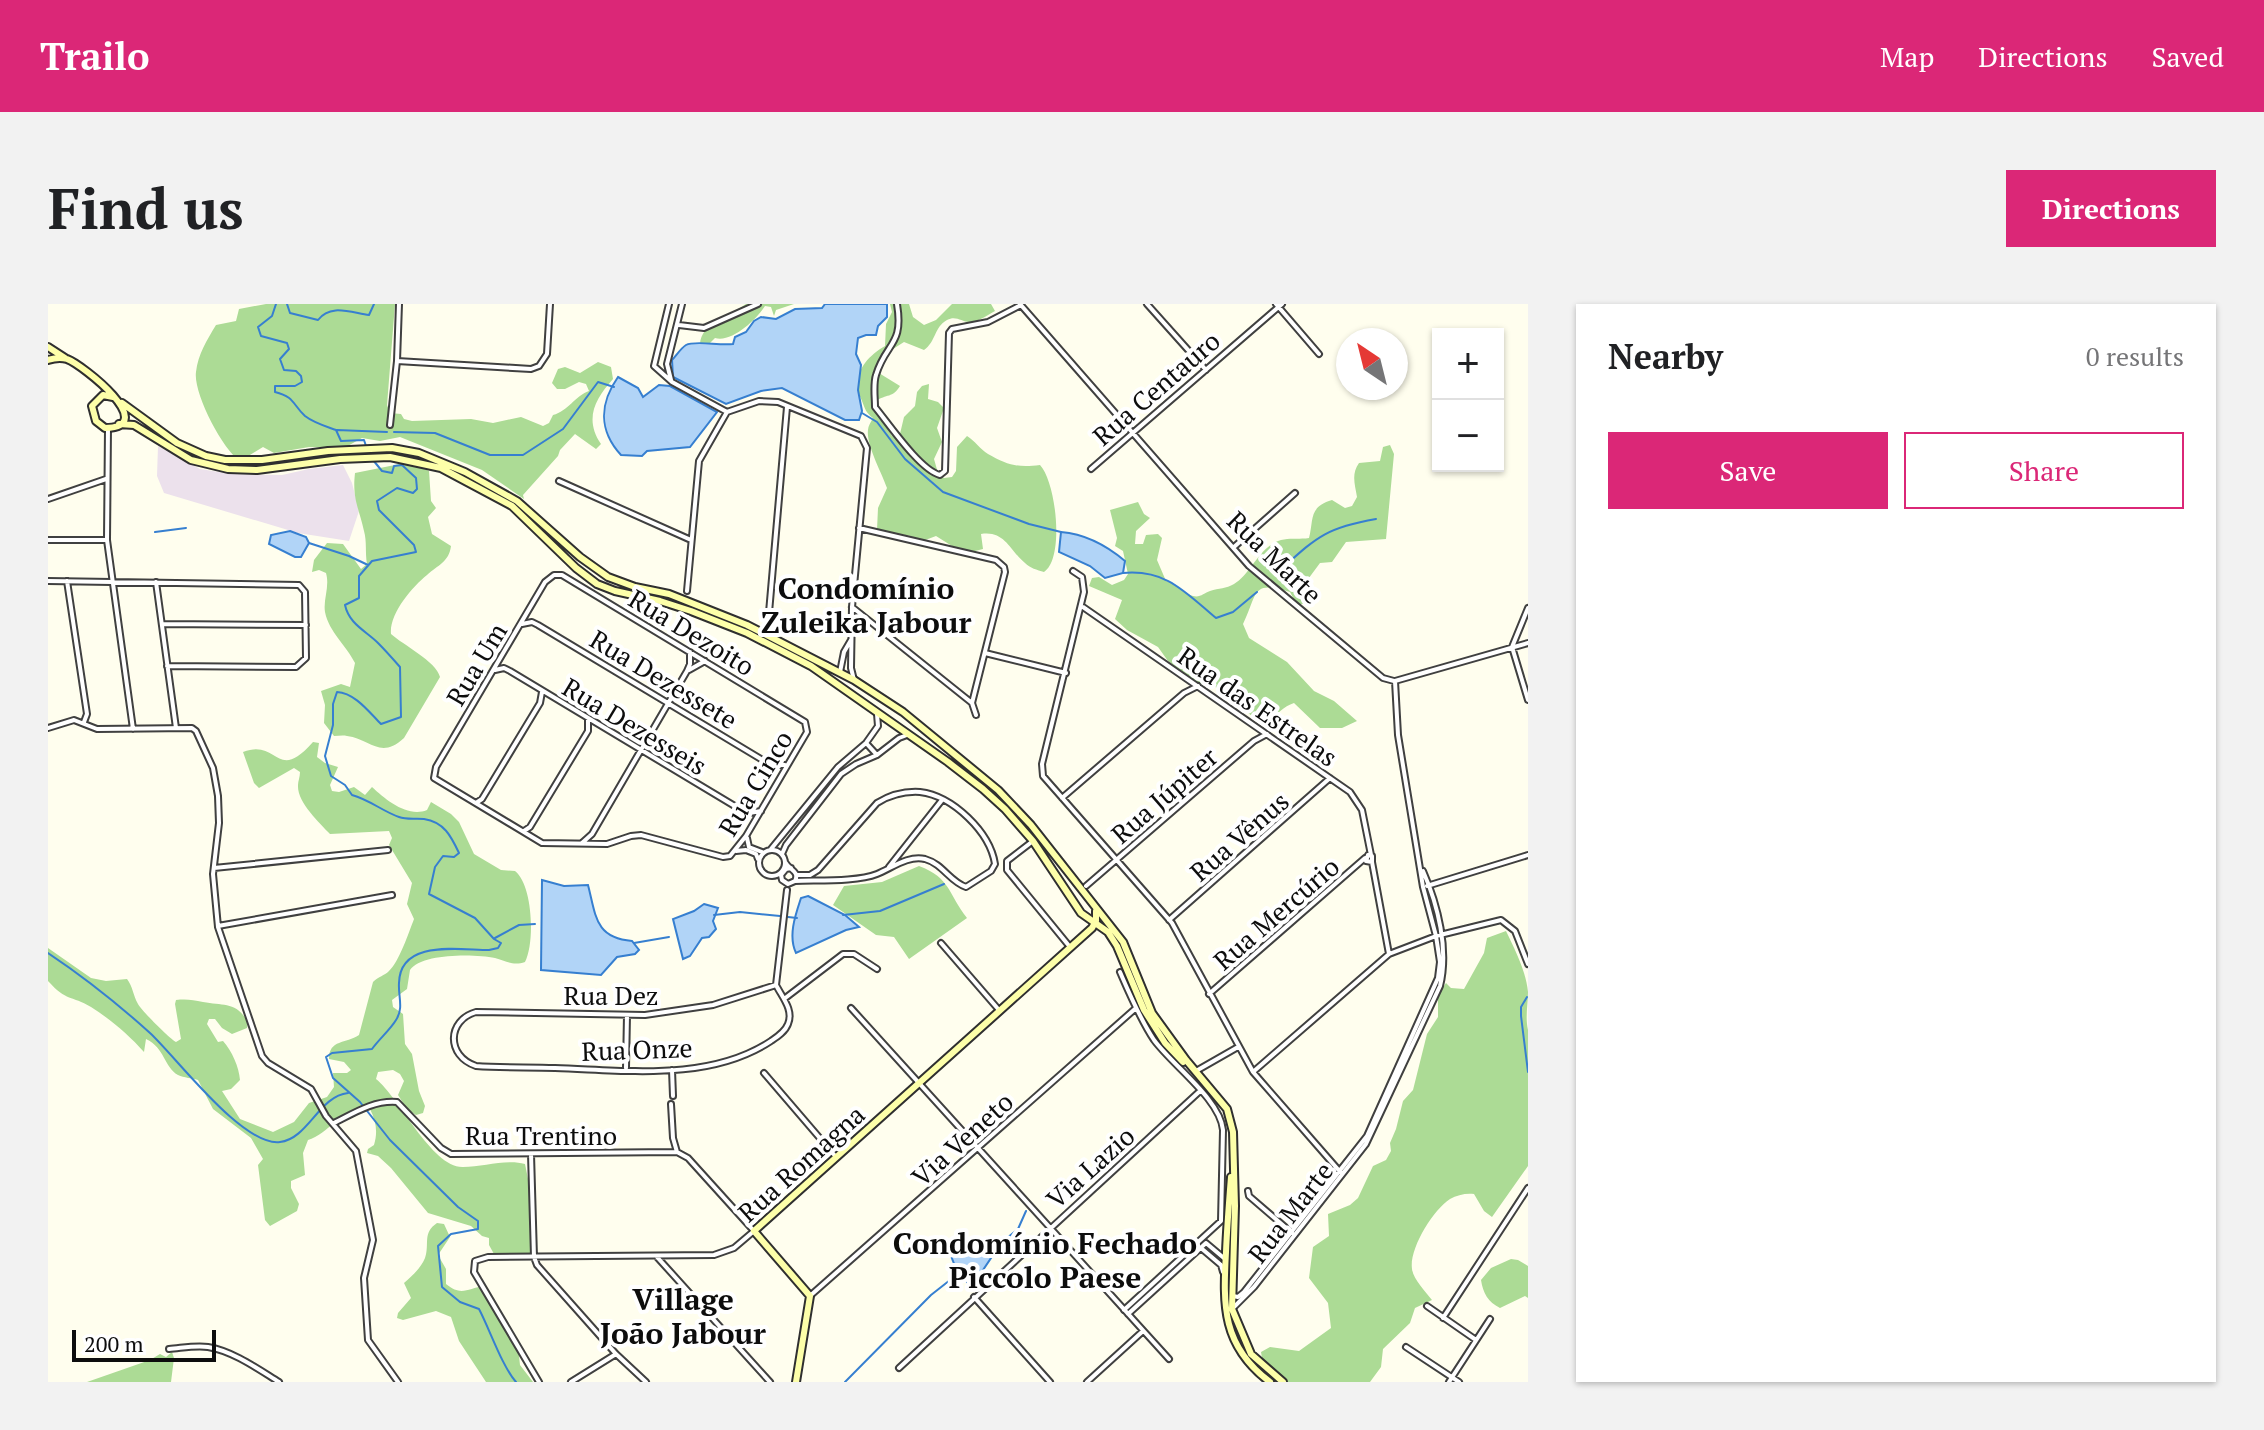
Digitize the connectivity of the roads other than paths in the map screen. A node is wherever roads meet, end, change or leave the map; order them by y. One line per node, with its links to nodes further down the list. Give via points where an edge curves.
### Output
1 (399, 304): 15 (street)
2 (550, 304): 15 (street, via 547,354 531,369)
3 (669, 304): 18 (street, via 653,363)
4 (682, 304): 10 (street)
5 (758, 304): 10 (street, via 704,328)
6 (897, 304): 7 (street, via 900,325 876,376 875,407 932,473 940,475 945,471 949,333 988,322)
7 (1021, 304): 27 (street, Rua Marte)
8 (1147, 304): 16 (street)
9 (1279, 305): 12 (street); 16 (street, Rua Centauro)
10 (679, 325): 18 (street, via 667,364)
11 (48, 347): 13 (main road)
12 (1319, 354)
13 (66, 358): 14 (main road); 17 (main road)
14 (48, 360)
15 (397, 361): 25 (street)
16 (1206, 370): 27 (street, Rua Centauro)
17 (94, 378): 19 (main road); 20 (main road)
18 (672, 382): 23 (street)
19 (113, 397): 20 (main road); 21 (main road)
20 (96, 400): 26 (main road, via 93,415)
21 (122, 403): 24 (main road, via 125,413); 67 (main road, via 177,443 225,460 366,448 419,453 517,501 608,577 747,625)
22 (787, 405): 23 (street, via 759,401); 33 (street, via 864,438); 52 (street)
23 (727, 412): 36 (street, via 699,461)
24 (119, 424): 26 (main road); 73 (main road, via 137,426 191,460 228,469 370,457 441,468 512,506 597,584 747,633 830,677)
25 (390, 425)
26 (108, 428): 29 (street)
27 (1132, 432): 28 (street, Rua Centauro); 37 (street, Rua Marte)
28 (1091, 469)
29 (106, 479): 32 (street); 35 (street)
30 (559, 481): 36 (street)
31 (1295, 493): 37 (street)
32 (48, 499)
33 (859, 528): 47 (street); 61 (street, via 996,560 1004,567)
34 (48, 540): 35 (street)
35 (107, 540): 42 (street)
36 (691, 540): 44 (street)
37 (1234, 547): 70 (street, Rua Marte, via 1249,566 1383,678)
38 (1073, 571): 45 (street, via 1082,577)
39 (554, 575): 46 (street, Rua Um); 60 (street, Rua Dezoito)
40 (48, 581): 41 (street)
41 (67, 581): 42 (street); 84 (street)
42 (111, 581): 43 (street); 89 (street)
43 (156, 582): 51 (street); 53 (street, via 299,585 305,592)
44 (687, 591)
45 (1082, 605): 49 (street, Rua das Estrelas); 50 (street)
46 (531, 606): 54 (street, Rua Um); 55 (street)
47 (852, 607): 56 (street); 78 (street)
48 (1528, 608): 58 (street)
49 (1088, 612): 50 (street); 71 (street, Rua das Estrelas)
50 (1080, 615): 68 (street)
51 (162, 624): 53 (street); 63 (street)
52 (768, 624)
53 (306, 625): 63 (street, via 306,658 296,667)
54 (520, 625): 55 (street); 59 (street, Rua Um)
55 (538, 625): 77 (street, Rua Dezessete)
56 (852, 638): 67 (street); 69 (street)
57 (1528, 643): 58 (street)
58 (1512, 647): 70 (street); 75 (street)
59 (504, 652): 64 (street, Rua Um); 65 (street)
60 (690, 652): 62 (street, Rua Dezoito); 66 (street)
61 (985, 653): 68 (street); 78 (street)
62 (705, 661): 66 (street); 86 (street, Rua Dezoito)
63 (167, 666): 88 (street)
64 (493, 671): 65 (street); 104 (street, Rua Um, via 434,776)
65 (510, 671): 72 (street, Rua Dezesseis)
66 (687, 671): 77 (street)
67 (840, 672): 69 (main road); 73 (main road)
68 (1066, 673): 101 (street, via 1042,771)
69 (854, 680): 80 (main road)
70 (1395, 681): 138 (street, Rua Marte, via 1398,735)
71 (1198, 686): 93 (street, Rua das Estrelas); 101 (street)
72 (541, 690): 74 (street, Rua Dezesseis); 76 (street)
73 (842, 690): 79 (main road)
74 (553, 697): 76 (street); 83 (street, Rua Dezesseis)
75 (1528, 700)
76 (540, 703): 102 (street)
77 (668, 703): 95 (street); 97 (street, Rua Dezessete)
78 (972, 703): 82 (street)
79 (865, 704): 80 (main road, via 869,695); 81 (main road)
80 (889, 705): 90 (main road)
81 (880, 714): 90 (main road, via 919,738); 92 (main road); 94 (street)
82 (976, 715)
83 (587, 718): 85 (street, Rua Dezesseis); 91 (street)
84 (84, 722): 87 (street); 89 (street, via 97,729)
85 (600, 725): 91 (street); 95 (street, Rua Dezesseis)
86 (807, 726): 98 (street, Rua Cinco)
87 (48, 728)
88 (176, 728): 89 (street); 130 (street, via 196,731 213,768 219,823)
89 (133, 729)
90 (925, 730): 133 (main road, via 998,790)
91 (588, 731): 108 (street)
92 (908, 734): 96 (street); 114 (main road, via 983,789)
93 (1268, 734): 99 (street, Rua das Estrelas); 126 (street, Rua Júpiter)
94 (866, 743): 96 (street); 118 (street, via 838,767)
95 (641, 750): 106 (street, Rua Dezesseis); 111 (street)
96 (877, 755): 122 (street, via 841,774)
97 (771, 765): 98 (street); 100 (street)
98 (788, 765): 100 (street, Rua Cinco)
99 (1330, 778): 124 (street, Rua das Estrelas, via 1350,792 1362,810); 146 (street, Rua Vênus)
100 (778, 780): 107 (street, Rua Cinco)
101 (1062, 798): 126 (street)
102 (482, 799): 104 (street); 105 (street)
103 (942, 800): 117 (street); 125 (street, via 975,825 995,866 966,887 938,865); 135 (street, via 914,792 882,800 818,870)
104 (473, 803): 105 (street)
105 (484, 810): 110 (street)
106 (743, 811): 107 (street); 109 (street)
107 (761, 811): 109 (street, Rua Cinco)
108 (530, 827): 110 (street); 113 (street)
109 (751, 828): 112 (street, Rua Cinco)
110 (521, 832): 113 (street)
111 (592, 834): 115 (street); 116 (street)
112 (746, 836): 120 (street, Rua Cinco); 121 (street, via 749,847)
113 (531, 838): 115 (street)
114 (1033, 841): 129 (main road); 154 (street, via 1007,861 1007,870)
115 (580, 845): 116 (street)
116 (598, 845): 120 (street, Rua Cinco, via 641,835 723,857)
117 (907, 846): 125 (street); 132 (street)
118 (771, 849): 121 (street); 122 (street)
119 (388, 850): 130 (street)
120 (736, 851): 127 (street, via 756,854)
121 (764, 852): 127 (street)
122 (782, 854): 128 (street)
123 (1528, 855): 138 (street)
124 (1368, 857): 152 (street, Rua das Estrelas); 162 (street, Rua Mercúrio)
125 (918, 858): 132 (street)
126 (1116, 860): 137 (street, Rua Júpiter); 146 (street)
127 (759, 861): 134 (street, via 764,873)
128 (785, 862): 131 (street); 134 (street)
129 (1051, 866): 133 (main road, via 1064,881); 144 (main road)
130 (214, 868): 148 (street)
131 (791, 868): 135 (street); 136 (street, via 782,873)
132 (889, 868): 135 (street, via 876,875)
133 (1066, 870): 141 (main road)
134 (774, 876): 136 (street)
135 (795, 880): 136 (street); 139 (street)
136 (783, 881): 139 (street)
137 (1086, 886)
138 (1426, 887): 142 (street, Rua Marte); 143 (street, Rua Marte)
139 (787, 890): 161 (street)
140 (392, 895): 148 (street)
141 (1091, 904): 144 (main road, via 1079,900); 145 (main road)
142 (1434, 908): 143 (street); 151 (street, Rua Marte)
143 (1428, 910): 151 (street, Rua Marte)
144 (1079, 911): 147 (main road); 150 (main road)
145 (1096, 911): 147 (main road); 172 (main road, via 1123,942 1161,1027)
146 (1169, 920): 162 (street)
147 (1095, 925): 149 (main road); 150 (main road, Rua Romagna)
148 (218, 926): 179 (street, via 262,1056 311,1089)
149 (1103, 929): 150 (main road); 194 (main road, via 1117,946 1156,1029 1228,1117 1231,1173)
150 (1088, 931): 154 (main road, Rua Romagna)
151 (1438, 936): 155 (street, via 1501,920); 156 (street); 184 (street, Rua Marte, via 1440,962 1433,992 1367,1136)
152 (1385, 942): 156 (street); 157 (street)
153 (941, 943): 166 (street)
154 (1070, 947): 166 (main road, Rua Romagna)
155 (1526, 948): 158 (street)
156 (1396, 950): 157 (street)
157 (1389, 954): 173 (street)
158 (1528, 964)
159 (877, 969): 163 (street, via 854,954 843,954)
160 (1120, 972): 165 (street)
161 (776, 985): 163 (street); 167 (street, Rua Dez, via 694,1009)
162 (1209, 994): 169 (street)
163 (784, 999): 171 (street, Rua Onze, via 790,1013 786,1028 760,1048 734,1059)
164 (851, 1008): 175 (street)
165 (1136, 1008): 176 (street, via 1164,1053); 180 (street, Via Veneto)
166 (999, 1010): 175 (main road, Rua Romagna)
167 (627, 1015): 168 (street, Rua Dez, via 476,1012 463,1018); 170 (street)
168 (453, 1034): 170 (street, Rua Onze, via 457,1052 476,1066)
169 (1238, 1047): 172 (street); 173 (street)
170 (626, 1069): 171 (street, Rua Onze)
171 (672, 1070): 177 (street)
172 (1196, 1071): 196 (main road, via 1232,1119)
173 (1253, 1072): 184 (street)
174 (764, 1073): 183 (street)
175 (919, 1084): 180 (street); 183 (main road, Rua Romagna)
176 (1200, 1091): 187 (street, Via Lazio); 190 (street, via 1222,1121 1221,1221)
177 (673, 1096)
178 (671, 1104): 181 (street)
179 (334, 1123): 182 (street, Rua Trentino, via 365,1108 397,1102 451,1154); 216 (street, via 356,1151 373,1240 364,1278 368,1340)
180 (978, 1150): 187 (street); 197 (street, Via Veneto)
181 (677, 1152): 182 (street, Rua Trentino); 188 (street)
182 (531, 1154): 192 (street)
183 (836, 1157): 188 (main road, Rua Romagna)
184 (1341, 1172): 189 (street, Rua Marte)
185 (1248, 1191): 189 (street)
186 (1527, 1193): 202 (street)
187 (1050, 1228): 198 (street, Via Lazio); 201 (street)
188 (754, 1231): 193 (street, Rua Romagna, via 725,1253); 197 (main road)
189 (1293, 1234): 196 (street, Rua Marte, via 1242,1295); 200 (street, Rua Marte)
190 (1197, 1242): 191 (street); 201 (street)
191 (1204, 1245): 194 (street); 195 (street); 201 (street)
192 (534, 1257): 193 (street, Rua Romagna); 210 (street); 217 (street, Rua Romagna, via 481,1257 474,1272)
193 (657, 1257): 220 (street)
194 (1225, 1259): 195 (main road); 196 (main road)
195 (1224, 1274): 206 (main road, via 1225,1314)
196 (1231, 1292): 200 (main road)
197 (810, 1296): 221 (main road)
198 (974, 1297): 212 (street, Via Lazio); 214 (street)
199 (1427, 1306): 202 (street)
200 (1232, 1309): 205 (main road)
201 (1126, 1312): 204 (street)
202 (1443, 1318): 207 (street)
203 (1490, 1319): 207 (street)
204 (1143, 1331): 211 (street); 222 (street)
205 (1241, 1334): 206 (main road); 224 (main road, via 1257,1360)
206 (1232, 1335): 223 (main road)
207 (1476, 1340): 213 (street)
208 (1406, 1347): 213 (street)
209 (169, 1349): 215 (street, via 214,1348)
210 (616, 1354): 218 (street); 219 (street)
211 (1169, 1359)
212 (899, 1368)
213 (1450, 1380): 225 (street)
214 (1046, 1381)
215 (279, 1382)
216 (398, 1382)
217 (539, 1382)
218 (571, 1382)
219 (646, 1382)
220 (770, 1382)
221 (796, 1382)
222 (1087, 1382)
223 (1270, 1382)
224 (1283, 1382)
225 (1459, 1382)

